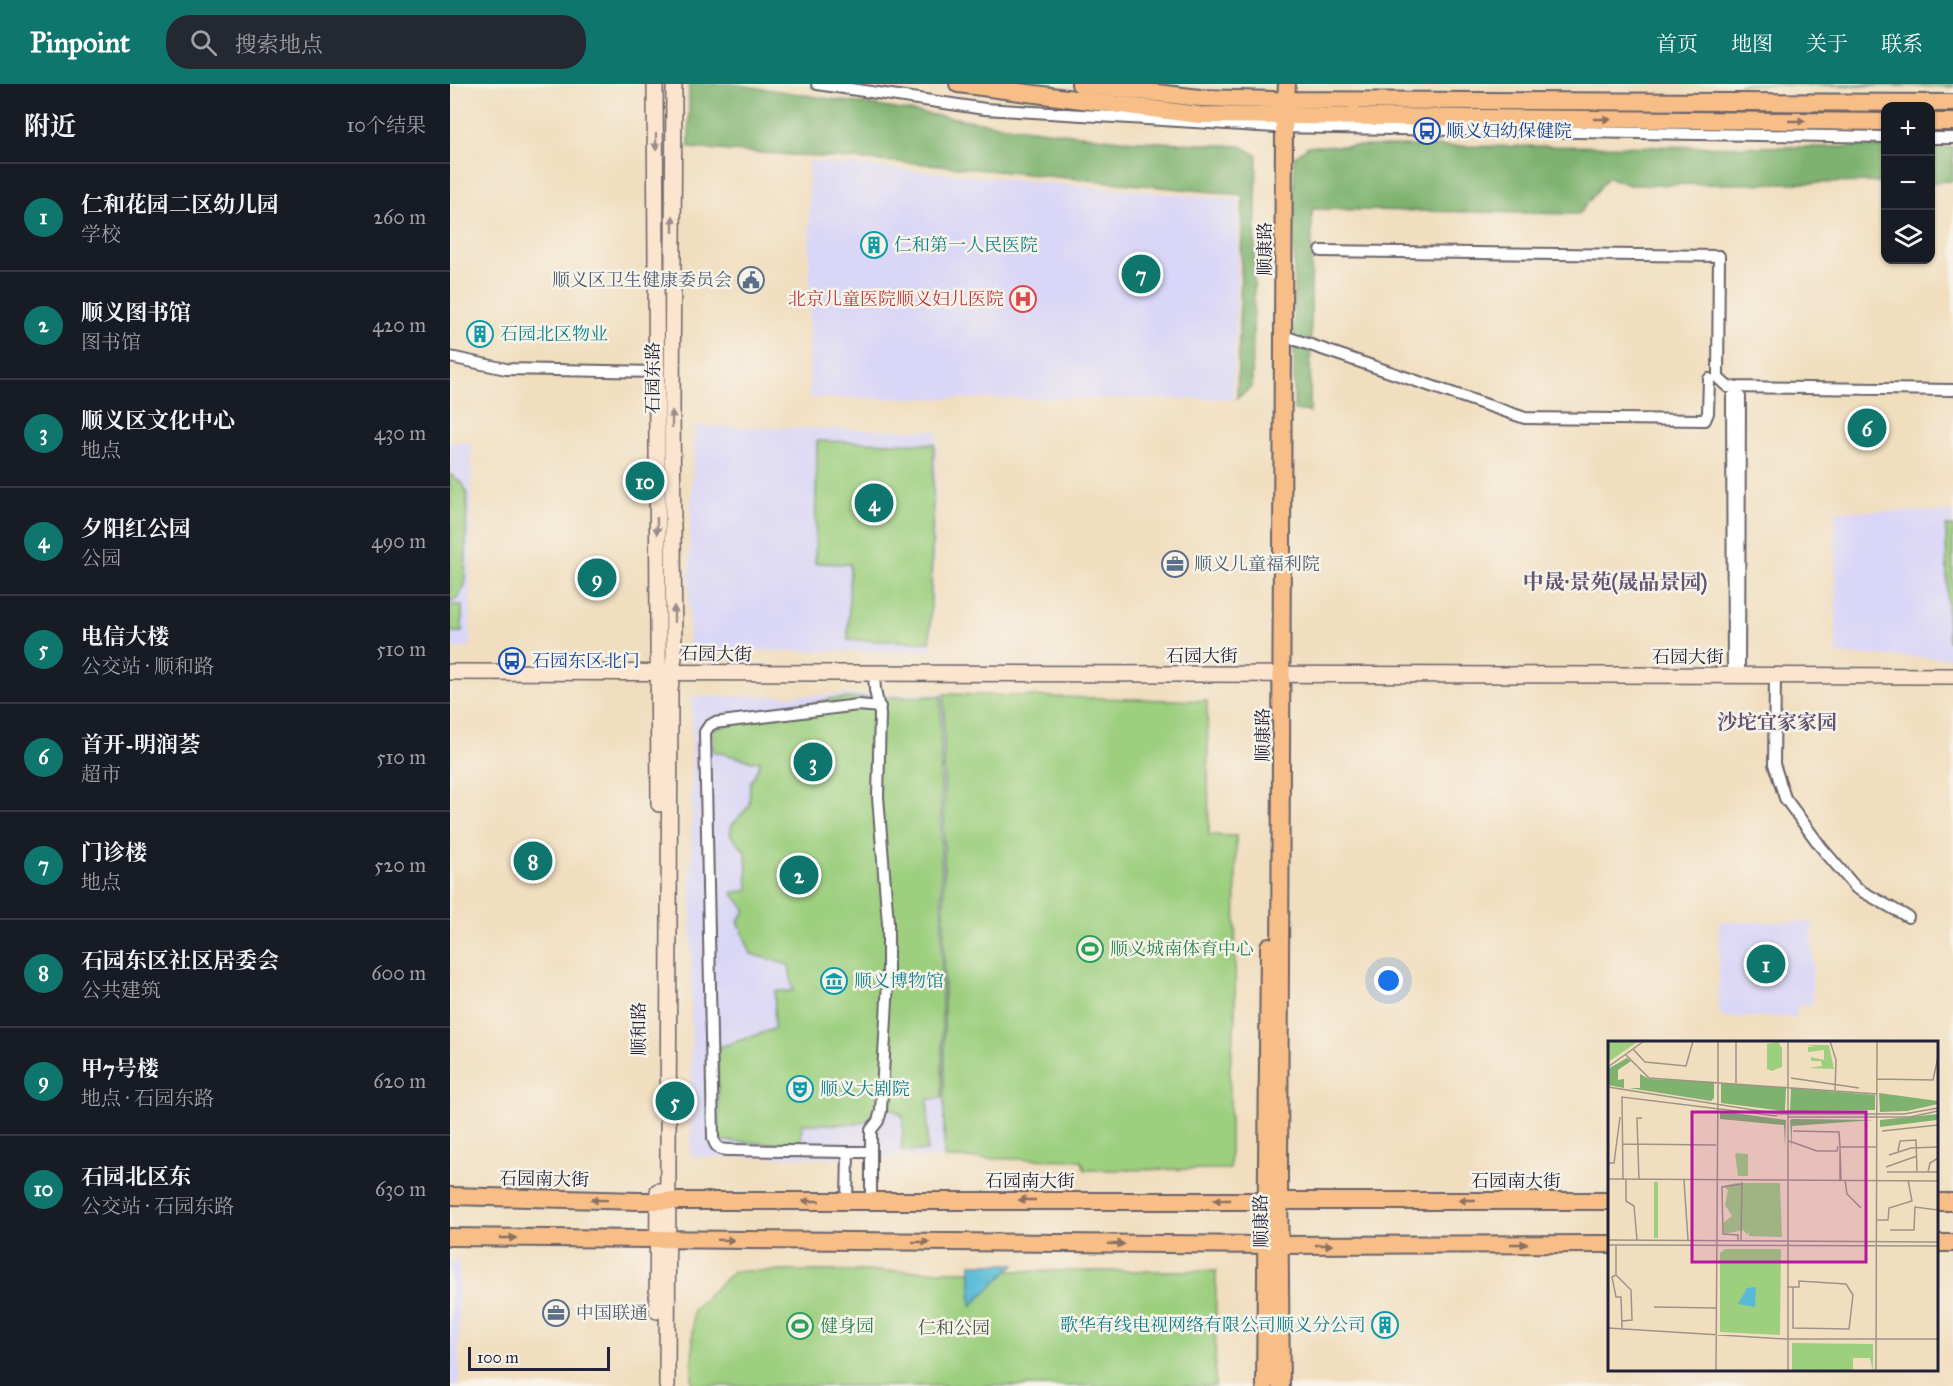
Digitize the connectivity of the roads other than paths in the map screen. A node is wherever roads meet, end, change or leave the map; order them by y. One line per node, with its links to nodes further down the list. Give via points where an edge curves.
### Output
1 (655, 84): 17 (main road, 石园东路, one-way to 17)
2 (674, 84): 22 (main road, 石园东路, one-way to 2)
3 (817, 84): 7 (street, via 985,110)
4 (958, 84): 7 (main road, via 1199,115)
5 (1080, 84): 7 (main road)
6 (1953, 103): 7 (main road)
7 (1280, 107): 8 (main road, one-way to 8); 11 (street); 15 (main road, 顺康路); 24 (main road, 顺康路)
8 (1881, 122)
9 (1935, 122): 10 (main road)
10 (1953, 122)
11 (1881, 137)
12 (1935, 138): 13 (street)
13 (1953, 138)
14 (1321, 251): 19 (street, via 1719,256 1718,378 1728,387)
15 (1284, 336): 18 (street, via 1525,418 1705,420); 24 (main road, 顺康路)
16 (450, 357): 17 (street, via 506,369)
17 (656, 372): 22 (main road, 石园东路, one-way to 22)
18 (1709, 380)
19 (1953, 390)
20 (1736, 397): 25 (street)
21 (450, 672): 22 (main road, 石园大街)
22 (665, 673): 23 (main road, 石园大街); 34 (main road, 顺和路)
23 (873, 674): 24 (main road, 石园大街); 28 (street, via 869,698); 29 (street)
24 (1278, 676): 25 (main road, 石园大街); 35 (main road, 顺康路)
25 (1736, 676): 26 (main road, 石园大街)
26 (1775, 676): 27 (main road, 石园大街); 30 (street, via 1774,764 1785,798 1856,888)
27 (1953, 676)
28 (858, 705): 29 (street); 31 (street, via 714,723 705,732 715,1145 730,1150)
29 (880, 707): 32 (street, via 878,796 888,923 888,981 881,1111 871,1130)
30 (1908, 917)
31 (848, 1152): 32 (street); 36 (street)
32 (871, 1152): 37 (street)
33 (450, 1197): 34 (main road, 石园南大街, one-way to 33)
34 (663, 1200): 36 (main road, 石园南大街, one-way to 34); 40 (main road, 顺和路)
35 (1273, 1200): 37 (main road, 石园南大街, one-way to 37); 38 (main road, 石园南大街, one-way to 35); 42 (main road, 顺康路)
36 (847, 1201): 37 (main road, 石园南大街)
37 (871, 1201)
38 (1608, 1201)
39 (450, 1237): 40 (main road, one-way to 40)
40 (662, 1239): 42 (main road, one-way to 42); 43 (main road, 顺和路); 44 (main road, 顺和路)
41 (1608, 1244): 42 (main road, one-way to 41)
42 (1273, 1245): 45 (main road, 顺康路); 46 (main road, 顺康路)
43 (658, 1386)
44 (667, 1386)
45 (1265, 1386)
46 (1281, 1386)

